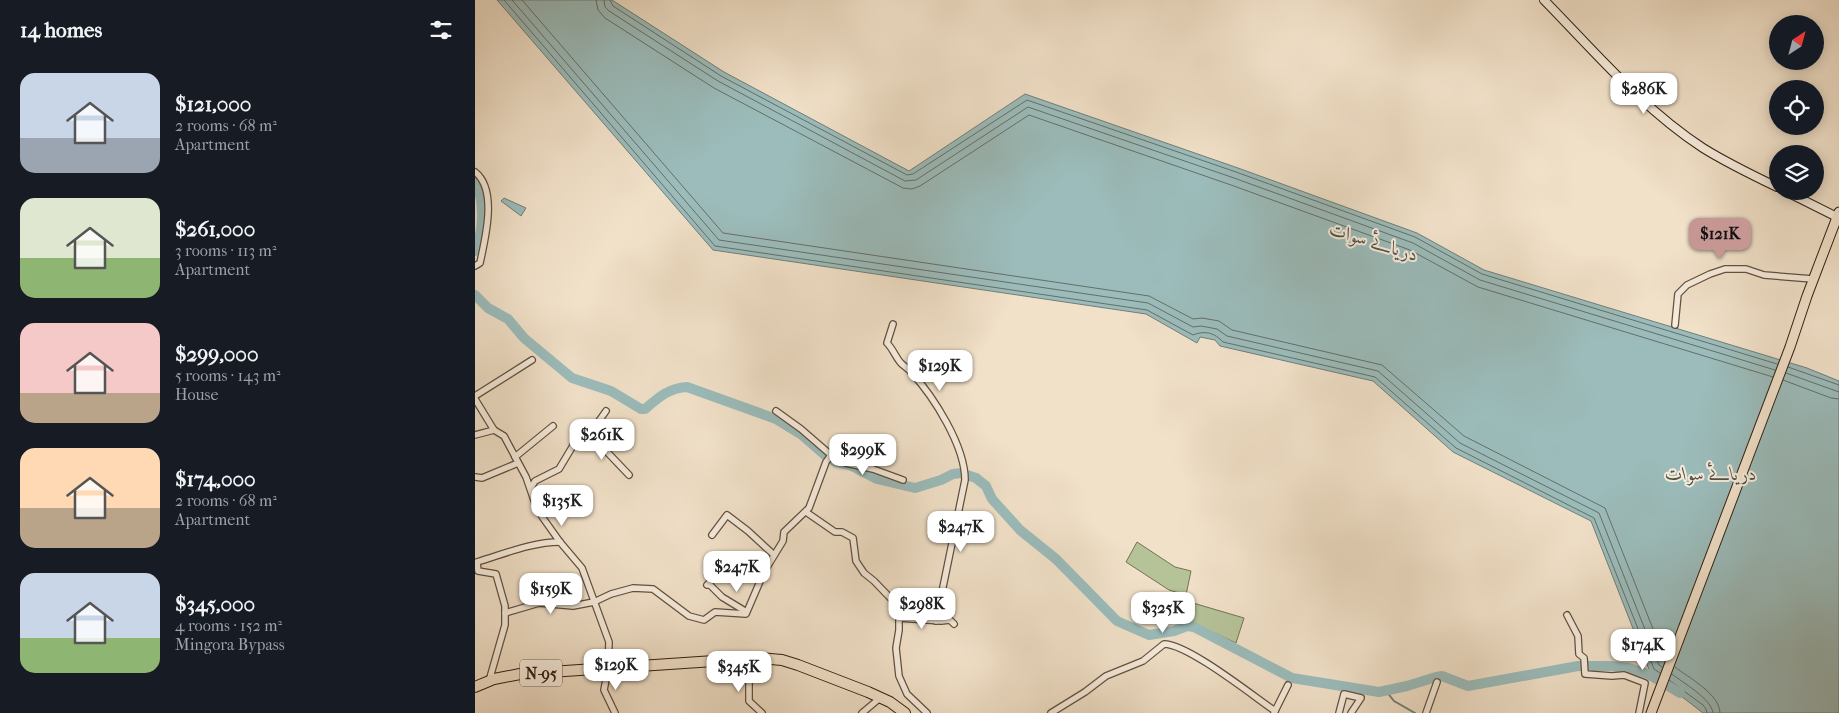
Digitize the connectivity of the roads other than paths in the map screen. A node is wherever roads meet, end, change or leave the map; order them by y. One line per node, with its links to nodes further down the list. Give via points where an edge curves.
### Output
1 (1543, 0): 3 (main road, via 1632,89 1681,132 1727,162)
2 (475, 172): 7 (street, via 486,190 488,203 484,247 480,263)
3 (1769, 183)
4 (1805, 200): 5 (main road)
5 (1838, 215): 6 (main road)
6 (1836, 229): 8 (main road)
7 (475, 266)
8 (1813, 279): 10 (street, via 1746,269 1710,274 1687,285 1678,294); 55 (main road)
9 (893, 324): 35 (street, via 887,343 929,393 953,435 965,469)
10 (1675, 325)
11 (532, 360): 12 (street)
12 (475, 398): 16 (street)
13 (606, 411): 17 (street)
14 (776, 411): 19 (street)
15 (553, 426): 20 (street)
16 (495, 430): 18 (street); 20 (street, via 504,436)
17 (589, 433): 21 (street); 24 (street, via 574,444 559,469 535,481)
18 (475, 436)
19 (831, 455): 23 (street, via 846,463); 25 (street)
20 (517, 460): 22 (street, via 483,478); 24 (street)
21 (629, 475)
22 (475, 477)
23 (903, 480)
24 (531, 488): 27 (street, via 536,506)
25 (806, 512): 28 (street, via 784,532 783,541); 34 (street, via 835,532 853,538 856,561 863,573 899,607)
26 (712, 536): 28 (street, via 727,516)
27 (560, 542): 30 (street, via 582,568); 32 (street, via 527,547 477,562 478,571 496,574)
28 (774, 555): 30 (street, via 746,614 715,612 704,620 689,616 653,589 633,588)
29 (712, 580): 31 (street, via 707,585)
30 (594, 602): 32 (street, via 573,606 539,603); 38 (street, via 609,642)
31 (745, 611)
32 (505, 613): 39 (street, via 505,625)
33 (1567, 615): 54 (street, via 1578,636 1585,674 1624,674 1645,683)
34 (899, 618): 35 (street); 49 (street, via 896,648 902,685)
35 (936, 621): 36 (street, via 950,620)
36 (954, 624)
37 (749, 659): 38 (highway, N-95); 43 (highway, N-95, via 782,660); 46 (street, via 749,701)
38 (608, 669): 39 (highway, N-95, via 520,674); 45 (street, via 604,690)
39 (489, 681): 42 (highway, N-95)
40 (1437, 682): 53 (street)
41 (1288, 685): 44 (street)
42 (475, 687)
43 (880, 698): 47 (street); 48 (highway, N-95)
44 (1275, 712): 50 (street, via 1204,662 1182,649 1164,644 1143,661 1106,676)
45 (615, 713)
46 (762, 713)
47 (863, 713)
48 (905, 713)
49 (927, 713)
50 (1051, 713)
51 (1339, 713): 52 (street, via 1344,694 1361,698)
52 (1351, 713)
53 (1426, 713)
54 (1639, 713)
55 (1651, 713)

